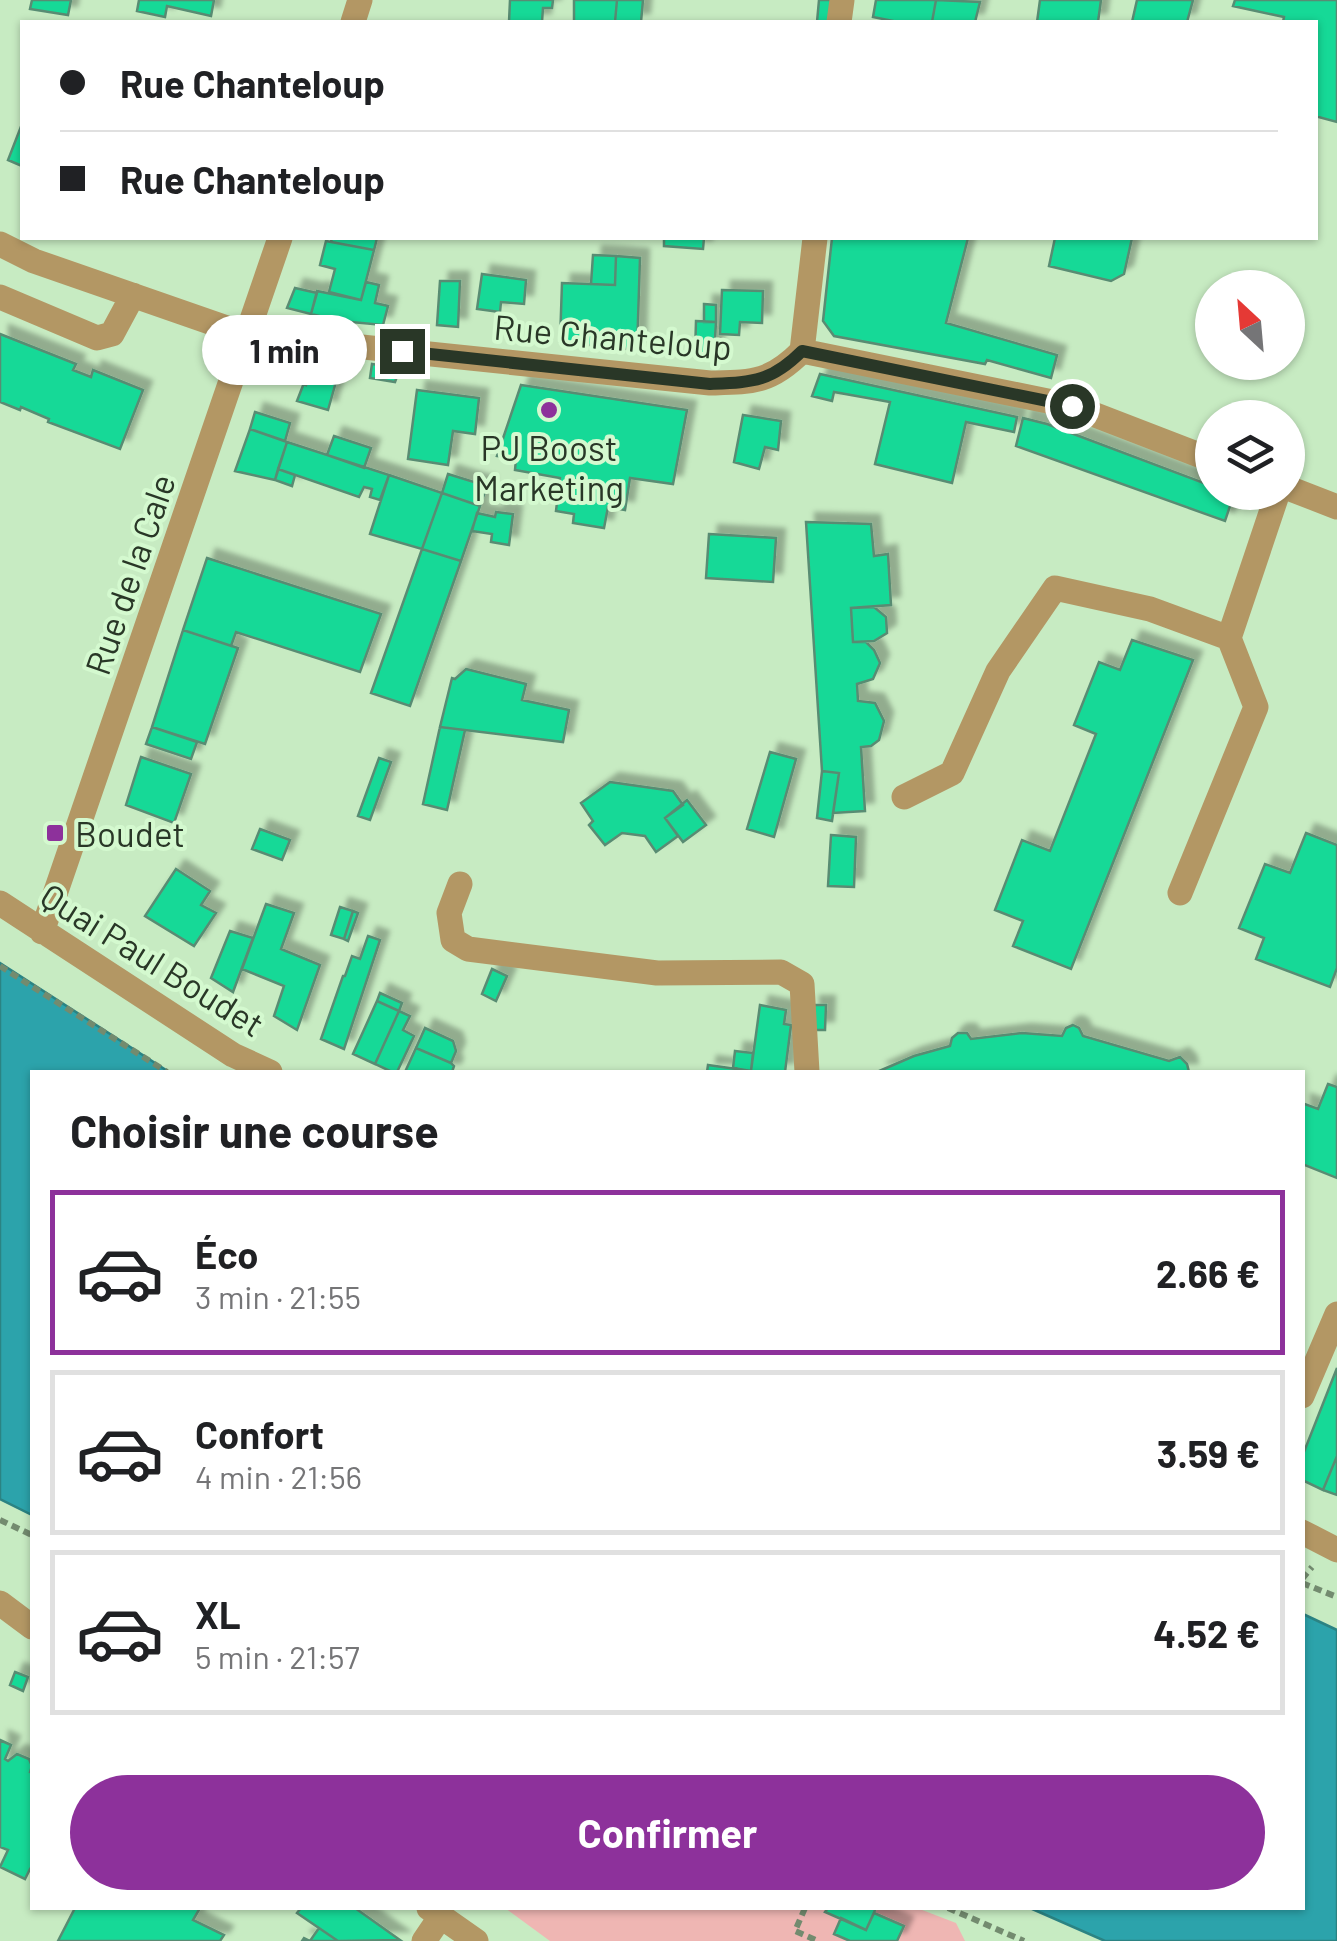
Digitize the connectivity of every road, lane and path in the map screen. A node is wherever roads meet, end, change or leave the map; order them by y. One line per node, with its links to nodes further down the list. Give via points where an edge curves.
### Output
1 (279, 240): 6 (street, Rue de la Cale)
2 (815, 240): 7 (street)
3 (0, 244): 4 (street, Rue Chanteloup)
4 (133, 295): 5 (street, via 112,334 97,338); 6 (street, Rue Chanteloup)
5 (0, 296)
6 (247, 335): 7 (street, Rue Chanteloup, via 710,384 758,382); 17 (street, Rue de la Cale)
7 (802, 351): 8 (street, via 1072,406)
8 (1195, 453)
9 (1305, 494): 10 (street)
10 (1337, 506)
11 (1272, 510): 12 (street)
12 (1229, 638): 13 (street, via 1150,609 1056,588 998,671 952,773); 15 (street, via 1256,706)
13 (904, 797)
14 (460, 884): 21 (street, via 449,913 453,940 468,949 657,973 781,972 802,984)
15 (1180, 893)
16 (0, 903): 17 (street, Quai Paul Boudet)
17 (42, 932): 20 (street, Quai Paul Boudet)
18 (0, 966): 19 (path)
19 (164, 1070)
20 (266, 1070)
21 (807, 1070)
22 (1337, 1314): 23 (street)
23 (1305, 1389)
24 (0, 1520): 25 (path)
25 (30, 1534)
26 (1305, 1534): 27 (street)
27 (1337, 1550)
28 (1305, 1584): 29 (path)
29 (1337, 1597)
30 (0, 1603): 31 (street)
31 (30, 1626)
32 (804, 1910): 38 (path, via 794,1930)
33 (952, 1910): 35 (path)
34 (435, 1912): 36 (street); 37 (street)
35 (1020, 1940)
36 (424, 1941)
37 (476, 1941)
38 (818, 1941)

